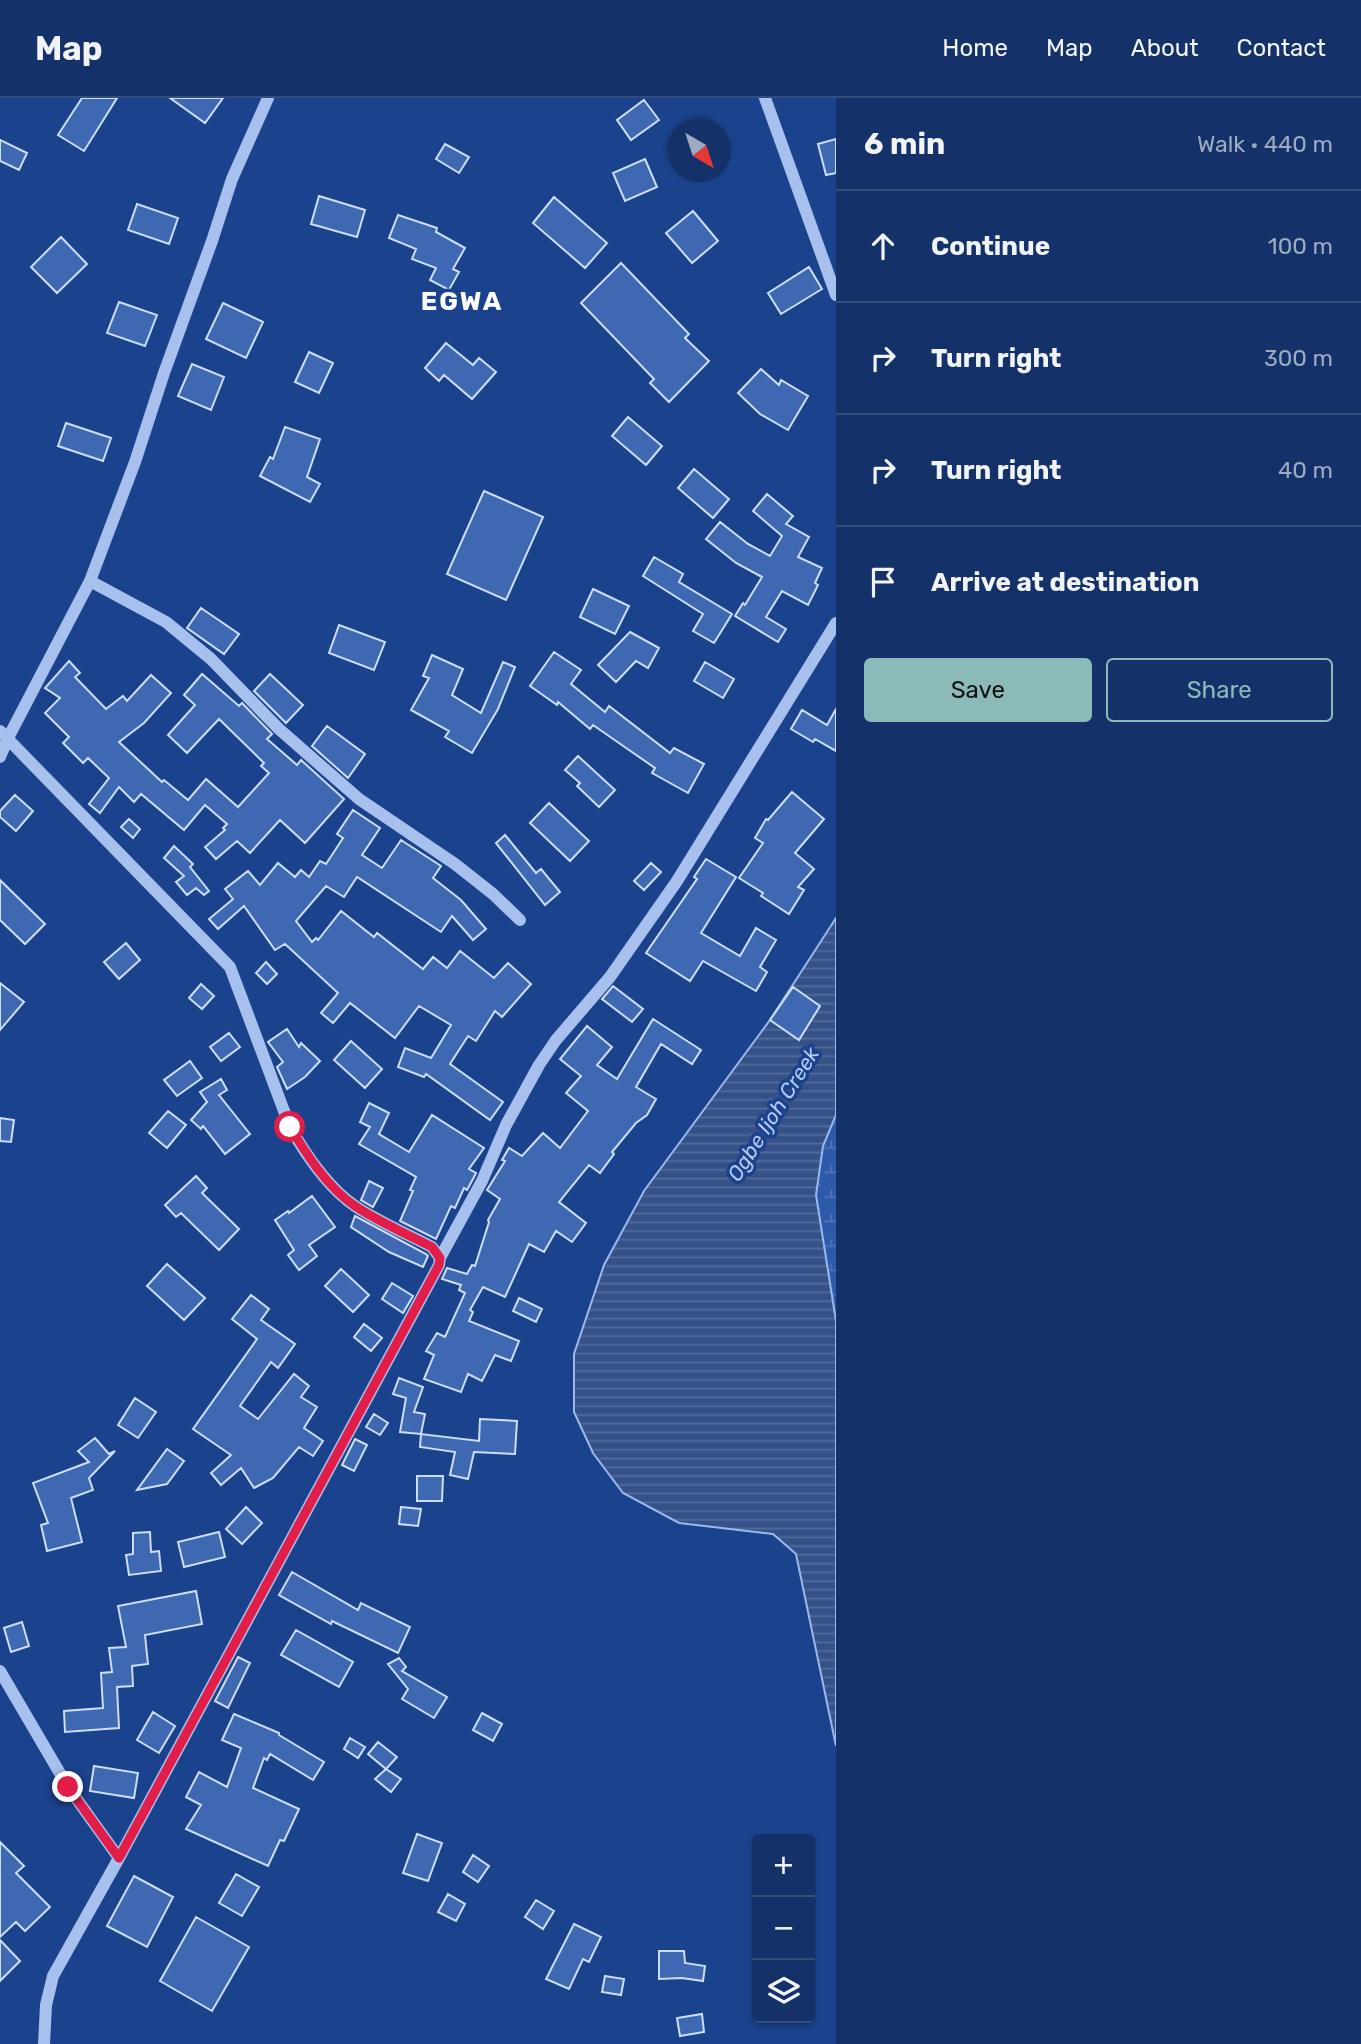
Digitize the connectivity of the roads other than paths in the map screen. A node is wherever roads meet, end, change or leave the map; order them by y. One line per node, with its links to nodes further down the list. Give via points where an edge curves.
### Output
1 (268, 98): 4 (street, via 232,179)
2 (765, 98): 3 (street)
3 (836, 295)
4 (90, 581): 6 (street); 8 (street, via 166,622 359,799 455,864)
5 (836, 622): 9 (street, via 677,881 610,977 539,1065)
6 (4, 735): 7 (street); 9 (street, via 230,967 290,1127 327,1180 354,1206 432,1247)
7 (0, 757)
8 (520, 919)
9 (440, 1258): 11 (street)
10 (0, 1671): 11 (street, via 68,1787)
11 (119, 1858): 12 (street, via 53,1976)
12 (44, 2044)

